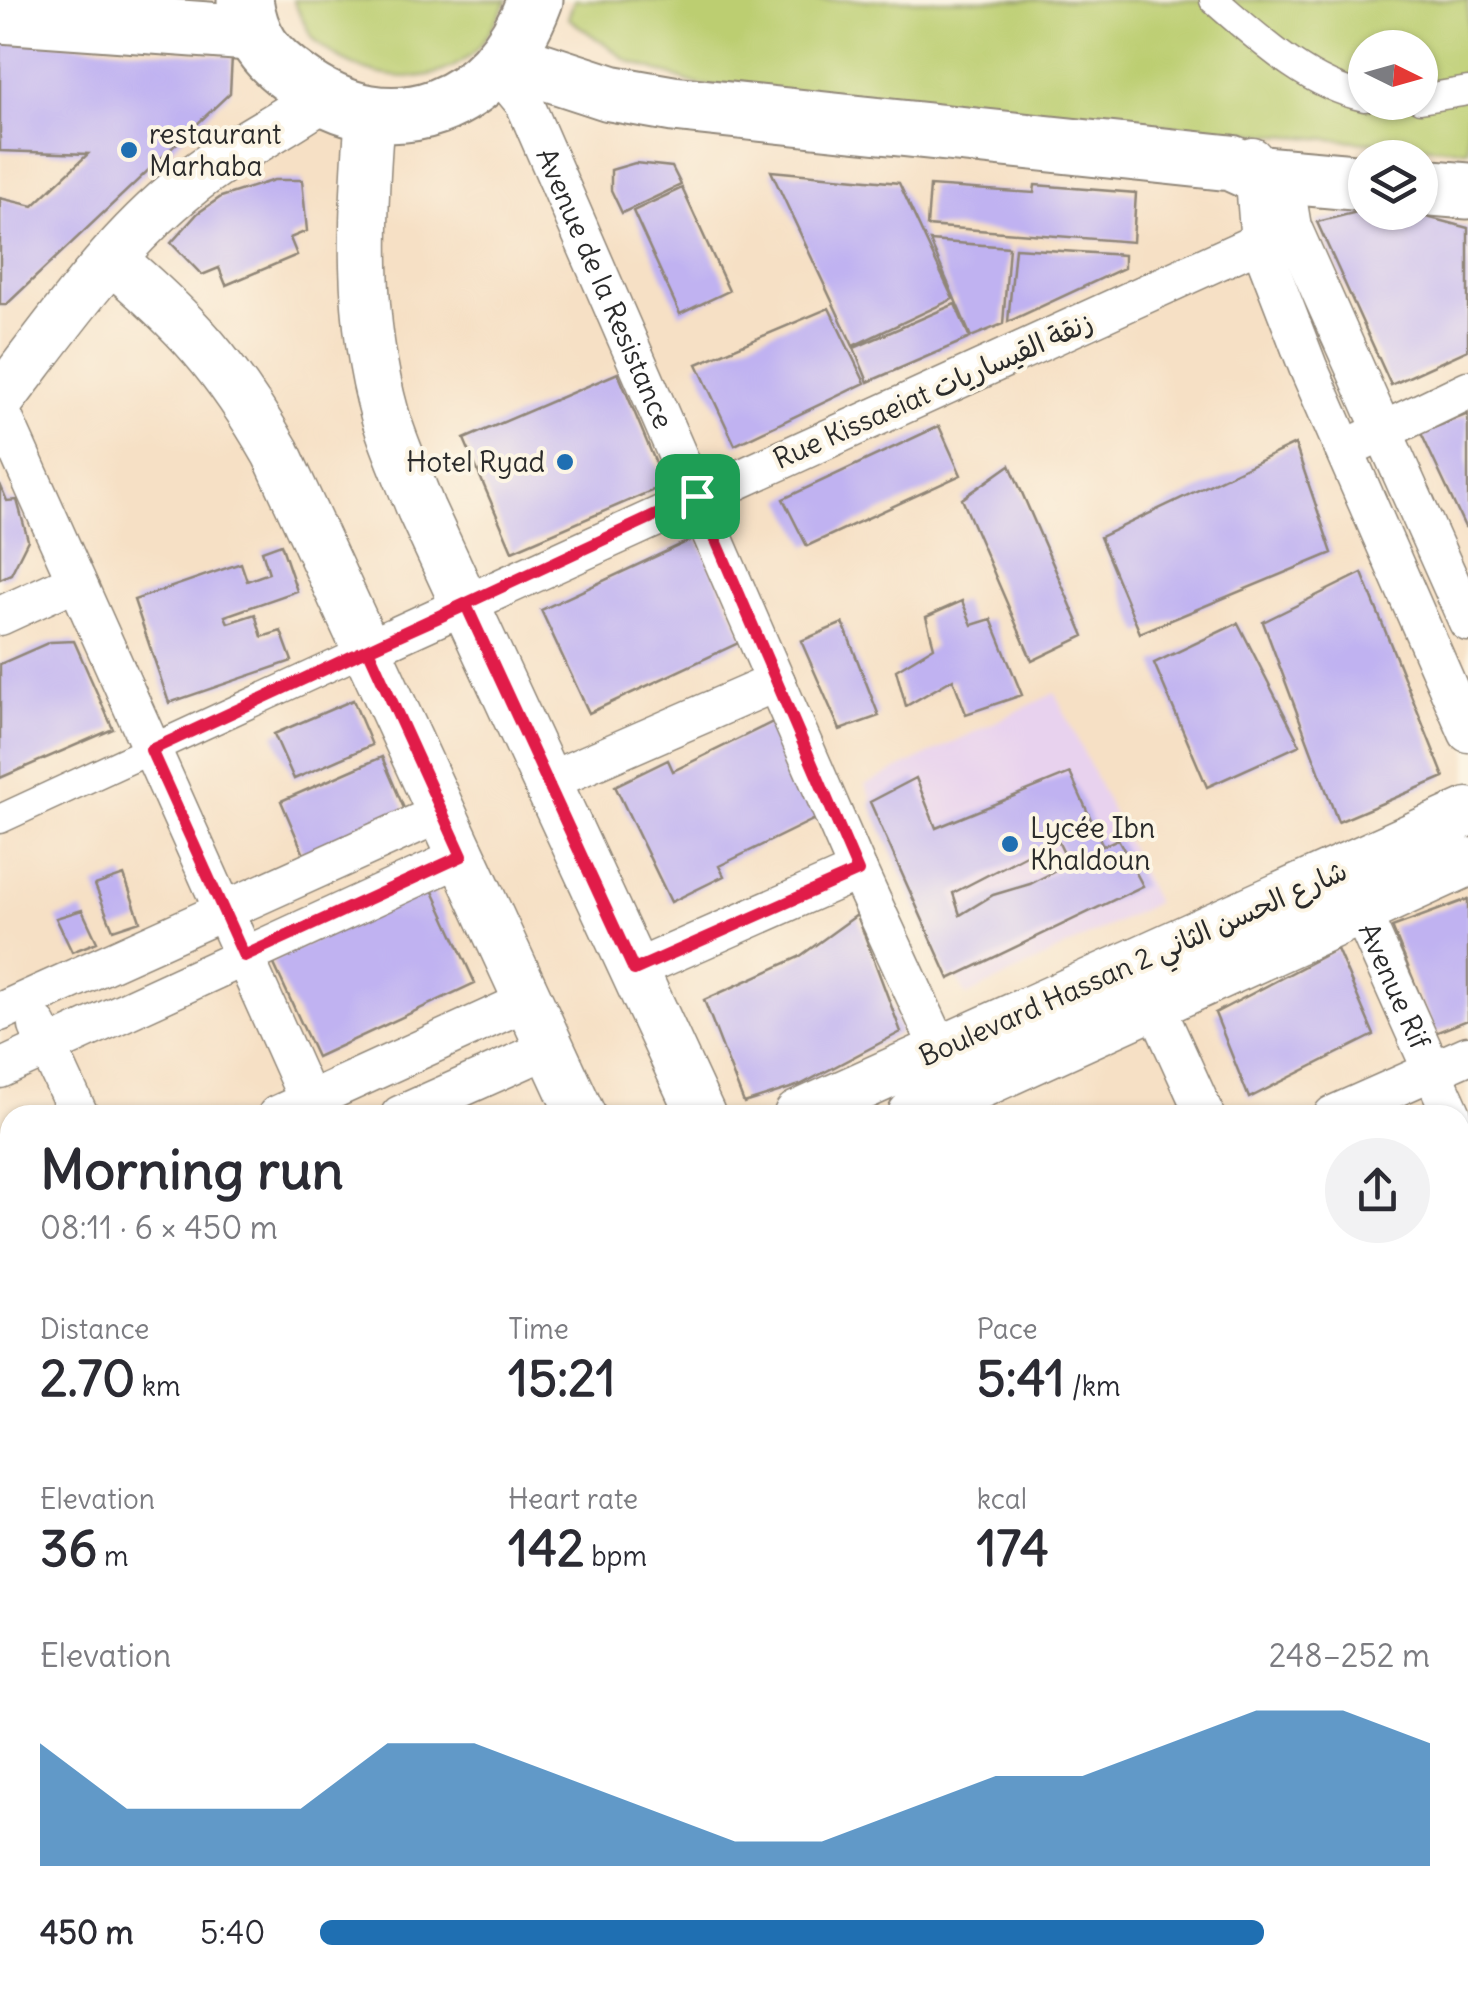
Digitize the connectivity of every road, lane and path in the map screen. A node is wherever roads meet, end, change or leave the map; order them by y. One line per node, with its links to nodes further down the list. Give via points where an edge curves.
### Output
1 (535, 0): 5 (main road)
2 (1214, 0): 7 (street, via 1296,64)
3 (0, 15): 4 (main road)
4 (248, 16): 9 (main road, via 266,55)
5 (501, 64): 9 (main road, via 470,92 438,107 405,115); 14 (main road, via 645,100); 23 (street, Avenue de la Resistance)
6 (1468, 90): 8 (street)
7 (1348, 92)
8 (1438, 96)
9 (346, 106): 17 (street, via 188,183); 25 (street, via 373,359 392,434)
10 (1348, 164): 14 (main road)
11 (1438, 164): 12 (main road)
12 (1468, 167)
13 (1348, 184): 14 (main road)
14 (1265, 185): 21 (street); 22 (street); 23 (street, Rue Kissaeiat زنقة القيساريات)
15 (1438, 188): 16 (main road)
16 (1468, 191)
17 (111, 260): 19 (street); 29 (street, via 180,318 240,390 300,500)
18 (1468, 390): 21 (street)
19 (0, 400)
20 (0, 410): 24 (street)
21 (1384, 432): 22 (street); 26 (street)
22 (1344, 450): 28 (street)
23 (697, 496): 25 (street, Rue Kissaeiat زنقة القيساريات); 30 (street, Avenue de la Resistance)
24 (76, 581): 27 (street); 32 (street)
25 (466, 605): 29 (street, Rue Kissaeiat زنقة القيساريات); 33 (street)
26 (1466, 613): 28 (street)
27 (0, 616)
28 (1422, 630): 31 (street)
29 (368, 649): 32 (street); 34 (street)
30 (776, 682): 33 (street); 39 (street, Avenue de la Resistance)
31 (1468, 733)
32 (151, 750): 36 (street); 40 (street)
33 (547, 782): 44 (street)
34 (442, 812): 37 (street); 40 (street)
35 (1468, 812): 43 (street, Boulevard Hassan 2 شارع الحسن الثاني)
36 (0, 819)
37 (462, 856): 42 (street); 45 (street)
38 (1468, 862): 41 (street, Boulevard Hassan 2 شارع الحسن الثاني)
39 (858, 871): 44 (street); 50 (street, Avenue de la Resistance)
40 (224, 911): 42 (street); 47 (street)
41 (1361, 911): 46 (street, Boulevard Hassan 2 شارع الحسن الثاني); 53 (street, Avenue Rif)
42 (244, 956): 48 (street); 56 (street)
43 (1135, 962): 46 (street); 50 (street, Boulevard Hassan 2 شارع الحسن الثاني)
44 (634, 970): 60 (street)
45 (529, 1000): 49 (street); 57 (street)
46 (1155, 1004): 54 (street, Boulevard Hassan 2 شارع الحسن الثاني); 62 (street)
47 (13, 1006): 48 (street)
48 (48, 1047): 52 (street); 55 (street)
49 (550, 1048): 58 (street); 59 (street)
50 (941, 1050): 54 (street, Avenue de la Resistance); 61 (street, Boulevard Hassan 2 شارع الحسن الثاني)
51 (1468, 1054): 53 (street)
52 (0, 1069)
53 (1432, 1070): 63 (street); 64 (street, Avenue Rif)
54 (965, 1104)
55 (74, 1105)
56 (298, 1105)
57 (310, 1105)
58 (422, 1105)
59 (576, 1105)
60 (695, 1105)
61 (820, 1105)
62 (1200, 1105)
63 (1355, 1105)
64 (1448, 1105)

